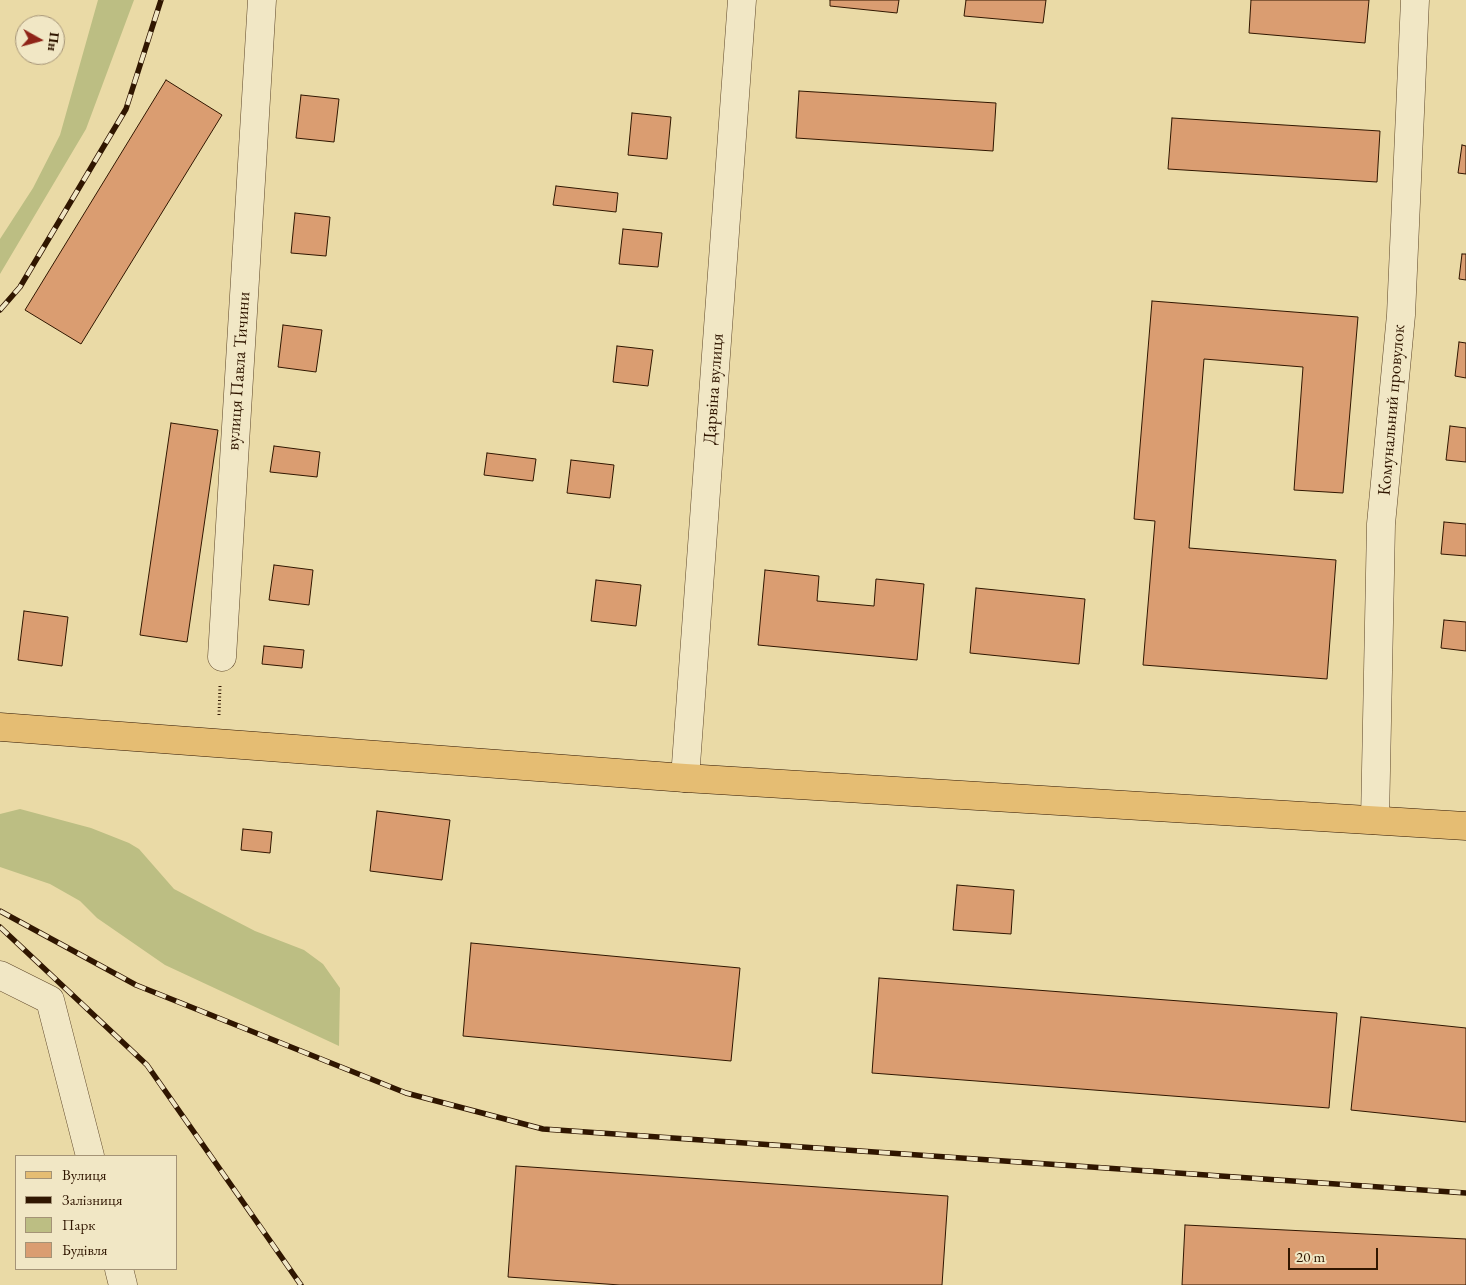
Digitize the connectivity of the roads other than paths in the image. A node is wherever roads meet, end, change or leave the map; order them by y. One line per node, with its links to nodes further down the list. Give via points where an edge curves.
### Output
1 (262, 0): 4 (street, вулиця Павла Тичини)
2 (742, 0): 6 (street, Дарвіна вулиця)
3 (1415, 0): 7 (street, Комунальний провулок, via 1401,315 1382,524)
4 (222, 657)
5 (0, 727): 6 (main road)
6 (685, 778): 7 (main road)
7 (1376, 820): 8 (main road)
8 (1466, 826)
9 (0, 974): 10 (street, via 50,1000)
10 (90, 1155)
11 (119, 1270): 12 (street)
12 (123, 1285)

